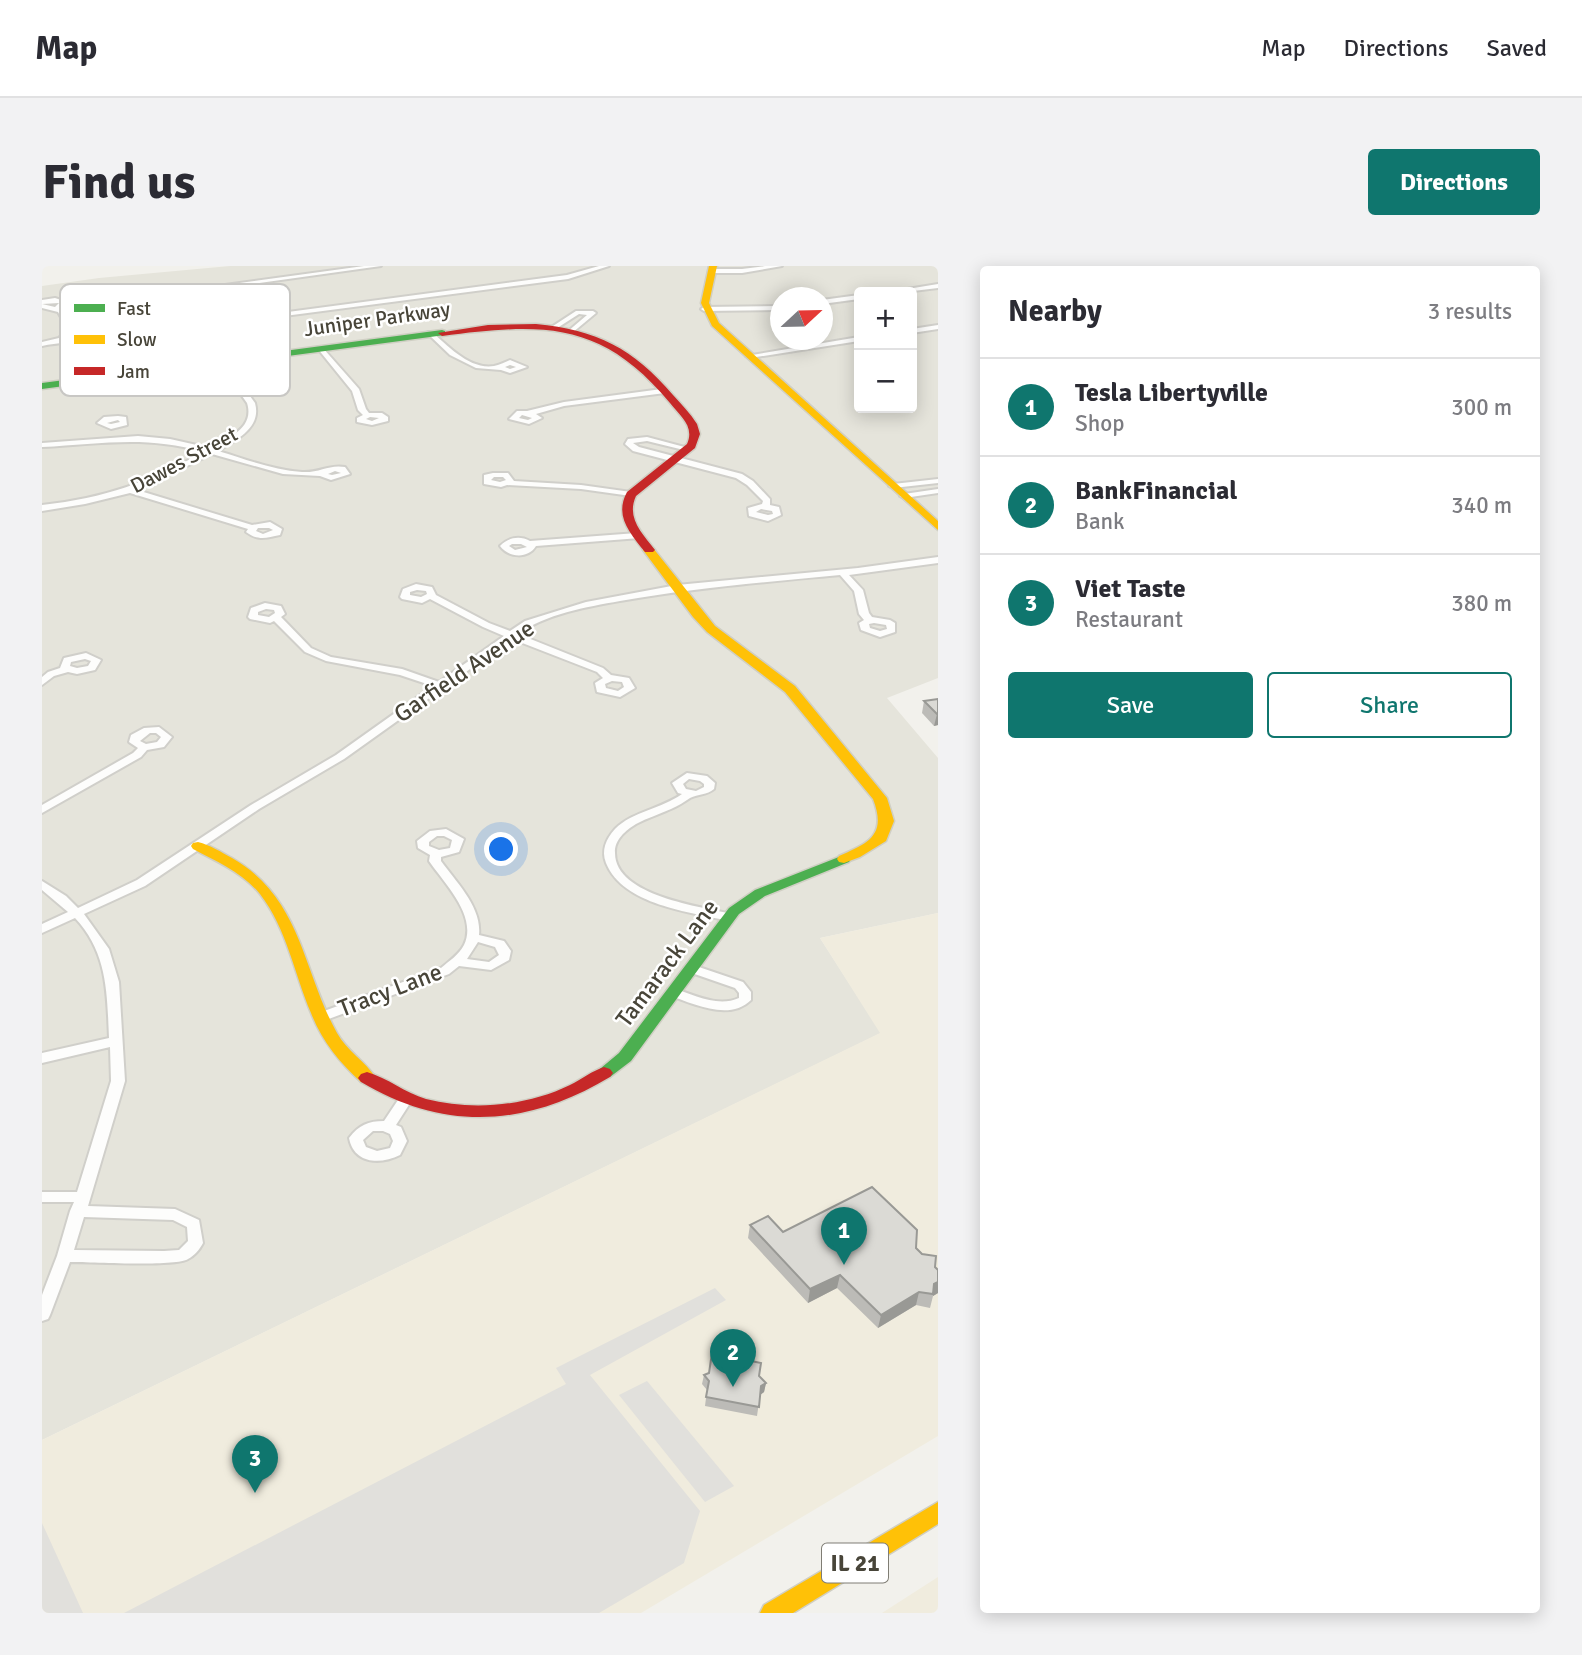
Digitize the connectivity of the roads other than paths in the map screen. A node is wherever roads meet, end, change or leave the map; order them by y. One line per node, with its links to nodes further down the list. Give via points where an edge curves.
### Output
1 (377, 266): 5 (street, Dawes Street)
2 (606, 266): 14 (street, via 568,277)
3 (779, 266): 4 (street, via 742,271)
4 (712, 268): 12 (street)
5 (243, 284)
6 (938, 286): 7 (street)
7 (917, 289)
8 (854, 298): 9 (street)
9 (833, 301)
10 (42, 304): 13 (street)
11 (770, 308): 12 (street)
12 (704, 309): 26 (street)
13 (60, 313)
14 (290, 314)
15 (938, 327): 17 (street)
16 (552, 329): 18 (street, Juniper Parkway); 18 (street, via 578,312 593,313); 19 (street, Juniper Parkway, via 498,327)
17 (917, 330)
18 (570, 332): 30 (street, Juniper Parkway, via 623,352)
19 (430, 334): 24 (street, Juniper Parkway); 27 (street, via 461,362)
20 (60, 339): 22 (street)
21 (854, 340): 26 (street)
22 (57, 341): 23 (street)
23 (42, 344)
24 (320, 348): 25 (street, Juniper Parkway); 33 (street, via 356,391)
25 (290, 352)
26 (750, 356): 43 (street)
27 (500, 368)
28 (60, 384): 29 (street, Juniper Parkway)
29 (42, 386)
30 (662, 391): 32 (street); 38 (street, Juniper Parkway, via 696,430 696,439)
31 (244, 396): 37 (street, Dawes Street, via 254,410 250,424)
32 (530, 413)
33 (367, 415)
34 (115, 426): 35 (street)
35 (115, 439): 36 (street); 37 (street, via 167,440)
36 (42, 445)
37 (209, 450): 39 (street, via 294,474); 42 (street, Dawes Street)
38 (683, 454): 38 (street, via 633,448 629,443 642,439); 45 (street); 46 (street, via 739,476 767,501)
39 (321, 474)
40 (938, 481): 43 (street)
41 (509, 483): 45 (street)
42 (129, 490): 47 (street, Dawes Street); 49 (street)
43 (898, 491): 44 (street); 48 (street)
44 (938, 491)
45 (631, 494): 50 (street, via 626,519)
46 (766, 506)
47 (42, 508)
48 (938, 527)
49 (253, 528)
50 (637, 536): 51 (street); 54 (street)
51 (530, 544)
52 (938, 561): 53 (street, Garfield Avenue)
53 (843, 573): 54 (street, Garfield Avenue); 57 (street, via 858,590)
54 (677, 588): 58 (street, Garfield Avenue, via 561,611); 70 (street, Tamarack Lane, via 711,629 790,689 887,811 886,831 877,842 760,893)
55 (432, 596): 58 (street)
56 (276, 618): 62 (street, via 308,650 329,659 402,672)
57 (869, 620)
58 (509, 634): 60 (street, via 600,670); 62 (street, Garfield Avenue)
59 (66, 668): 61 (street)
60 (609, 679)
61 (42, 681)
62 (438, 685): 66 (street, Garfield Avenue, via 340,757)
63 (144, 747): 65 (street)
64 (689, 794): 70 (street, via 626,826 612,840 608,854 613,867 635,889)
65 (42, 810)
66 (198, 846): 69 (street, Garfield Avenue, via 141,883); 76 (street, Tamarack Lane, via 248,872 269,894 280,910)
67 (436, 853): 72 (street, via 435,861 472,915)
68 (42, 885): 69 (street)
69 (76, 913): 71 (street, Garfield Avenue); 77 (street, via 107,960)
70 (729, 917): 74 (street, Tamarack Lane)
71 (42, 929)
72 (475, 938): 73 (street, Tracy Lane); 73 (street, Tracy Lane, via 501,944 505,957 491,966)
73 (459, 962): 76 (street, Tracy Lane)
74 (690, 968): 75 (street, Tamarack Lane); 75 (street, via 738,985 745,1000 722,1007)
75 (672, 992): 79 (street, Tamarack Lane, via 625,1057 592,1083 569,1094 545,1103 485,1111 458,1110)
76 (321, 1017): 79 (street, Tamarack Lane, via 346,1061 386,1090)
77 (117, 1041): 78 (street); 82 (street, via 118,1081)
78 (42, 1058)
79 (407, 1097): 80 (street)
80 (387, 1126)
81 (42, 1197): 82 (street)
82 (79, 1204): 83 (street); 83 (street, via 175,1215 194,1224 196,1243 183,1255 164,1257)
83 (65, 1256): 84 (street)
84 (42, 1315)
85 (938, 1512): 86 (street, IL 21)
86 (772, 1613)

